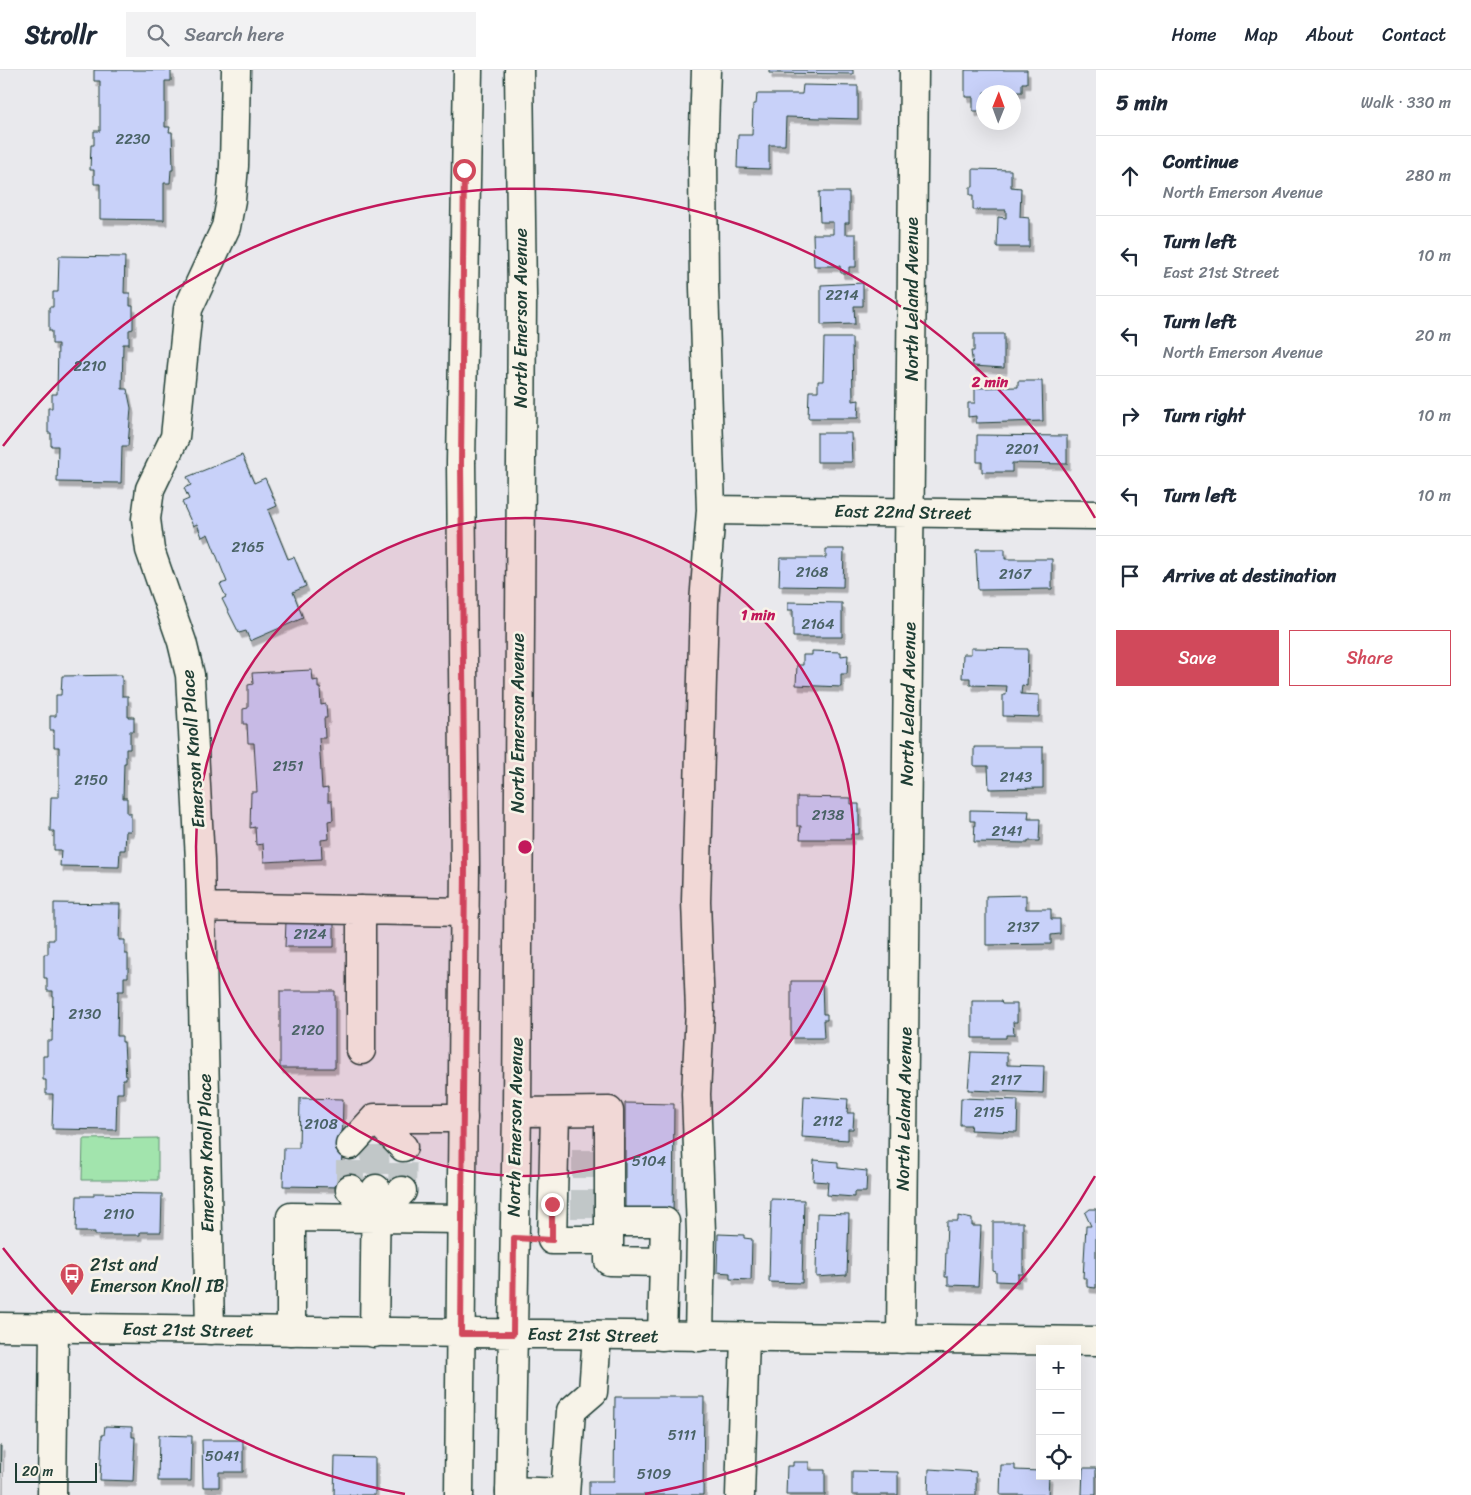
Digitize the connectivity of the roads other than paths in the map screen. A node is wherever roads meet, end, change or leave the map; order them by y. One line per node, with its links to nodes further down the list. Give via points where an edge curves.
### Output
1 (236, 70): 9 (main road, Emerson Knoll Place, via 234,166 226,227 188,309 175,437 150,489 146,519 150,550 190,675)
2 (468, 70): 11 (main road, via 461,463)
3 (519, 70): 13 (main road, North Emerson Avenue, via 522,296)
4 (706, 70): 6 (main road, via 704,277)
5 (914, 70): 7 (main road, North Leland Avenue)
6 (711, 510): 7 (main road, East 22nd Street); 24 (main road, via 704,603 696,901 700,1011 696,1094)
7 (910, 512): 8 (main road, East 22nd Street); 39 (main road, North Leland Avenue)
8 (1096, 515)
9 (201, 907): 10 (main road); 30 (main road, Emerson Knoll Place)
10 (361, 910): 11 (main road); 12 (main road)
11 (465, 912): 16 (main road)
12 (361, 1050)
13 (517, 1112): 14 (main road); 25 (main road, North Emerson Avenue)
14 (554, 1112): 19 (main road); 19 (main road, via 609,1111)
15 (375, 1118): 16 (main road); 17 (main road); 18 (main road)
16 (464, 1118): 22 (main road)
17 (363, 1146)
18 (403, 1147)
19 (583, 1164): 20 (main road); 20 (main road)
20 (591, 1213): 23 (main road, via 665,1222); 26 (main road); 26 (main road); 27 (main road, via 609,1261)
21 (375, 1218): 21 (main road, via 376,1190); 22 (main road); 31 (main road, via 291,1217); 32 (main road)
22 (462, 1219): 33 (main road)
23 (664, 1233): 24 (main road); 27 (main road)
24 (702, 1233): 37 (main road)
25 (514, 1238): 26 (main road); 34 (main road, North Emerson Avenue)
26 (552, 1240)
27 (664, 1262): 36 (main road)
28 (0, 1327): 29 (main road, East 21st Street)
29 (54, 1328): 30 (main road, East 21st Street); 43 (main road)
30 (210, 1330): 31 (main road, East 21st Street)
31 (291, 1331): 32 (main road, East 21st Street)
32 (374, 1333): 33 (main road, East 21st Street)
33 (461, 1334): 34 (main road, East 21st Street); 44 (main road)
34 (513, 1334): 35 (main road, East 21st Street); 41 (main road, North Emerson Avenue)
35 (597, 1335): 36 (main road, East 21st Street); 42 (main road, via 593,1392 571,1411)
36 (662, 1336): 37 (main road, East 21st Street)
37 (699, 1337): 38 (main road, East 21st Street)
38 (745, 1337): 39 (main road, East 21st Street); 45 (main road)
39 (901, 1339): 40 (main road, East 21st Street)
40 (1096, 1341)
41 (510, 1493): 42 (main road)
42 (565, 1494)
43 (52, 1495)
44 (459, 1495)
45 (740, 1495)

